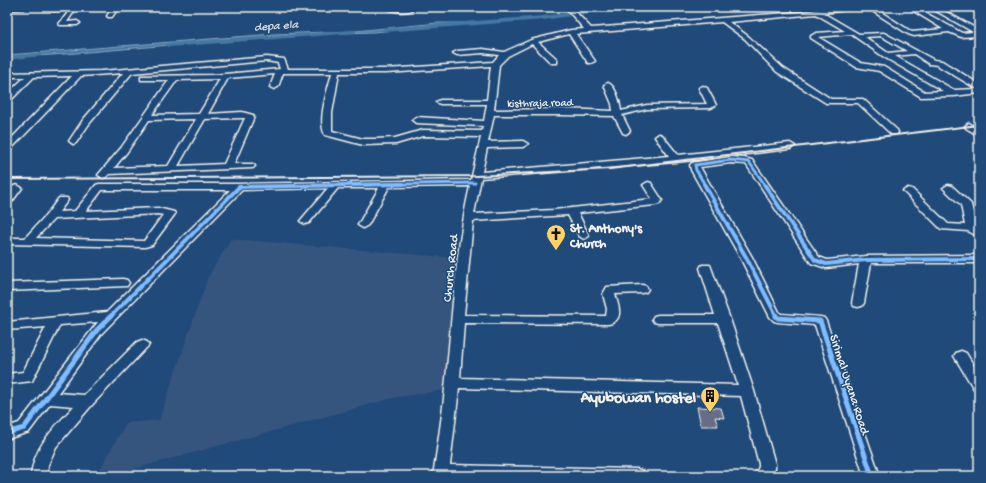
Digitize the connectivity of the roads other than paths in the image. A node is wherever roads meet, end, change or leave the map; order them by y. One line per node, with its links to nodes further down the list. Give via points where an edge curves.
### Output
1 (24, 7): 11 (street)
2 (53, 7): 12 (street)
3 (116, 7): 16 (street)
4 (388, 7): 13 (street)
5 (568, 7): 19 (street)
6 (791, 7): 15 (street)
7 (855, 7): 14 (street)
8 (869, 7): 20 (street, via 910,33)
9 (910, 7): 20 (street)
10 (932, 7): 22 (street)
11 (7, 8)
12 (76, 8): 18 (street, via 62,24)
13 (409, 10)
14 (817, 12): 15 (street); 23 (street)
15 (800, 14): 17 (street)
16 (110, 16)
17 (723, 20): 19 (street); 56 (street, via 792,79 829,101 860,101)
18 (77, 23)
19 (589, 30): 21 (street)
20 (950, 30): 22 (street, via 961,35)
21 (571, 32): 24 (street); 30 (street)
22 (979, 33)
23 (855, 34): 25 (street, via 882,34); 28 (street); 46 (street, via 813,37 859,65 881,69 924,95)
24 (534, 41): 27 (street); 29 (street)
25 (914, 52): 28 (street); 43 (street, via 939,63)
26 (457, 53): 27 (street, via 483,51)
27 (506, 54): 31 (street)
28 (887, 55): 46 (street)
29 (554, 61)
30 (591, 61)
31 (495, 64): 34 (street, via 386,71); 53 (street, Church Road)
32 (129, 71): 33 (street, via 274,59 281,61); 36 (street); 59 (street)
33 (283, 71): 34 (street); 38 (street); 42 (street)
34 (336, 71): 53 (street, via 328,110 328,134 363,142 396,141 423,133)
35 (32, 74): 36 (street); 37 (street); 47 (street)
36 (78, 74): 62 (street)
37 (7, 75)
38 (225, 76): 40 (street); 50 (street)
39 (144, 78): 40 (street)
40 (174, 78): 51 (street)
41 (608, 85): 49 (street, via 616,104)
42 (274, 87)
43 (979, 87)
44 (703, 88): 49 (street, kisthraja road, via 711,106 647,107)
45 (979, 91): 46 (street)
46 (954, 94)
47 (7, 99)
48 (440, 102): 53 (street)
49 (617, 114): 53 (street, kisthraja road, via 591,113); 55 (street)
50 (201, 117): 51 (street); 64 (street, via 250,117); 66 (street)
51 (147, 118): 66 (street, via 104,174)
52 (416, 120): 53 (street)
53 (487, 123): 60 (street); 67 (street, Church Road)
54 (969, 126): 57 (street)
55 (626, 131)
56 (894, 132)
57 (979, 133)
58 (660, 138): 63 (street)
59 (73, 141)
60 (523, 144)
61 (790, 146): 63 (street)
62 (7, 148)
63 (676, 159): 67 (street)
64 (228, 166): 65 (street); 66 (street)
65 (250, 166)
66 (172, 168)
67 (476, 179): 69 (street); 80 (street, Church Road)
68 (335, 186): 69 (street); 71 (street); 81 (street)
69 (385, 186): 82 (street)
70 (648, 186): 77 (street, via 656,196 655,202)
71 (239, 187): 78 (street, via 99,187); 94 (street)
72 (18, 188): 75 (street)
73 (948, 188): 83 (street, via 966,204)
74 (908, 190): 83 (street, via 945,226)
75 (7, 200)
76 (63, 200): 79 (street)
77 (572, 211): 80 (street); 84 (street)
78 (78, 214): 79 (street); 86 (street, via 158,211 170,214 145,244)
79 (51, 216): 86 (street)
80 (468, 218): 95 (street, Church Road)
81 (305, 221)
82 (363, 225)
83 (975, 231)
84 (584, 236)
85 (7, 241): 86 (street)
86 (27, 242)
87 (979, 259): 88 (street)
88 (866, 260): 93 (street); 113 (street, Sirimal Uyana Road, via 826,264 815,260 746,160 695,165 774,314 778,318 820,321)
89 (706, 268): 97 (street)
90 (123, 283): 91 (street)
91 (7, 287)
92 (642, 289): 95 (street, via 611,290 609,294 613,316 609,320)
93 (858, 303)
94 (111, 316): 98 (street); 106 (street, via 97,330)
95 (458, 319): 103 (street, Church Road)
96 (658, 319): 97 (street)
97 (724, 319): 105 (street)
98 (55, 322): 99 (street); 102 (street, via 28,377)
99 (7, 326)
100 (142, 345): 107 (street)
101 (961, 356): 104 (street)
102 (7, 379)
103 (453, 383): 105 (street); 109 (street, Church Road)
104 (979, 385)
105 (747, 391): 112 (street, via 767,464)
106 (46, 398): 107 (street); 108 (street, via 24,428)
107 (87, 400): 110 (street, via 50,444 40,465)
108 (7, 433)
109 (441, 474): 111 (street)
110 (39, 476)
111 (637, 476)
112 (762, 476)
113 (872, 476)

